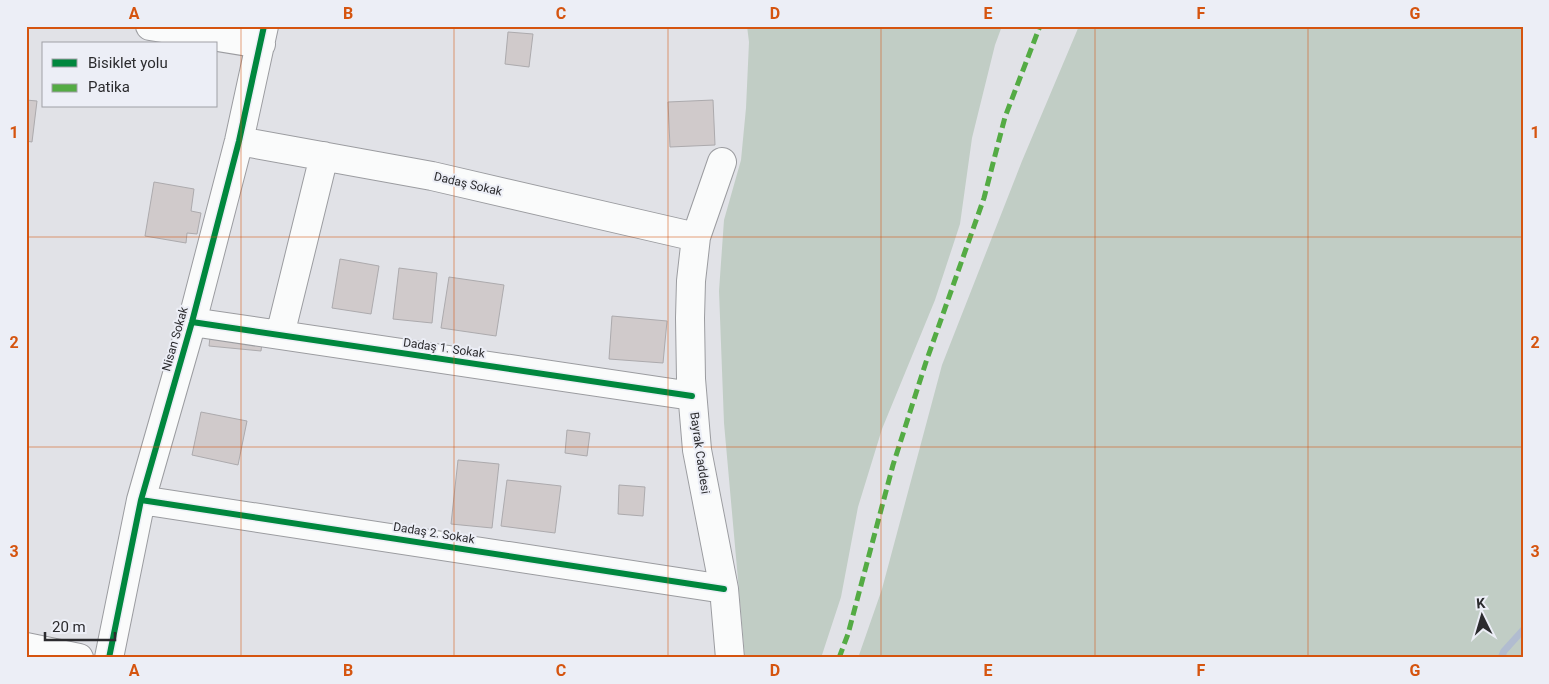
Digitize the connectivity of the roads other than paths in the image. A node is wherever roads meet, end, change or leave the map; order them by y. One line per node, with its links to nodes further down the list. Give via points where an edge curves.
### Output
1 (150, 26): 2 (street)
2 (262, 35): 3 (street, Nisan Sokak)
3 (239, 141): 4 (street, Dadaş Sokak); 7 (street, Nisan Sokak)
4 (324, 156): 6 (street, Dadaş Sokak, via 432,176); 8 (street)
5 (722, 162): 6 (street, Bayrak Caddesi)
6 (696, 237): 9 (street, Bayrak Caddesi, via 690,318)
7 (192, 322): 8 (street, Dadaş 1. Sokak); 10 (street, Nisan Sokak)
8 (280, 335): 9 (street, Dadaş 1. Sokak)
9 (692, 396): 11 (street, Bayrak Caddesi, via 697,450)
10 (141, 500): 11 (street, Dadaş 2. Sokak); 14 (street, Nisan Sokak)
11 (724, 589): 15 (street, Bayrak Caddesi)
12 (26, 647): 13 (street)
13 (79, 658)
14 (109, 658)
15 (730, 658)

